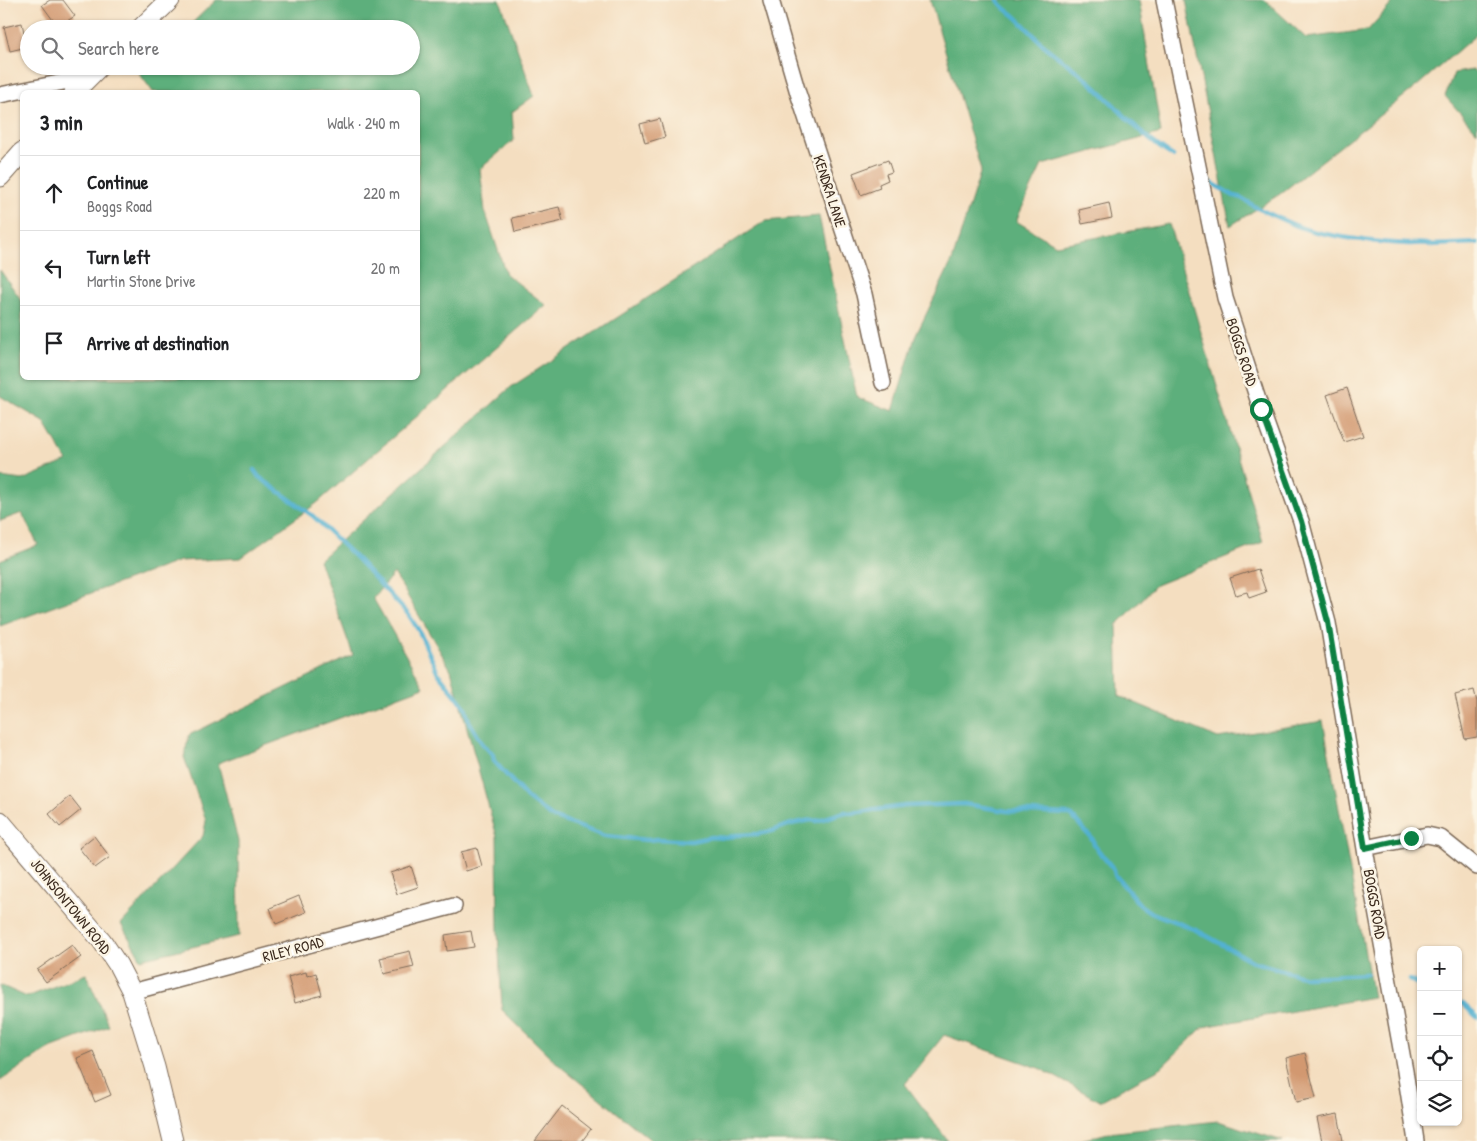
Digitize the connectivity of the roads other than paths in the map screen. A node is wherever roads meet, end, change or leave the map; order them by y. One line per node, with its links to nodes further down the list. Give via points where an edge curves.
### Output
1 (170, 0): 4 (street)
2 (771, 0): 13 (street, KENDRA LANE, via 864,294)
3 (1164, 0): 15 (street, BOGGS ROAD, via 1225,298 1301,521 1328,622)
4 (149, 20)
5 (82, 75): 8 (street)
6 (91, 75): 9 (street)
7 (20, 90): 10 (street)
8 (20, 90)
9 (76, 90)
10 (0, 95)
11 (20, 154): 12 (street)
12 (0, 178)
13 (883, 383)
14 (0, 821): 18 (street, JOHNSONTOWN ROAD, via 102,941)
15 (1365, 848): 16 (street, via 1427,835 1442,838); 20 (street, BOGGS ROAD)
16 (1477, 867)
17 (454, 906): 18 (street, RILEY ROAD)
18 (132, 992): 19 (street, JOHNSONTOWN ROAD, via 155,1066)
19 (173, 1141)
20 (1416, 1141)

